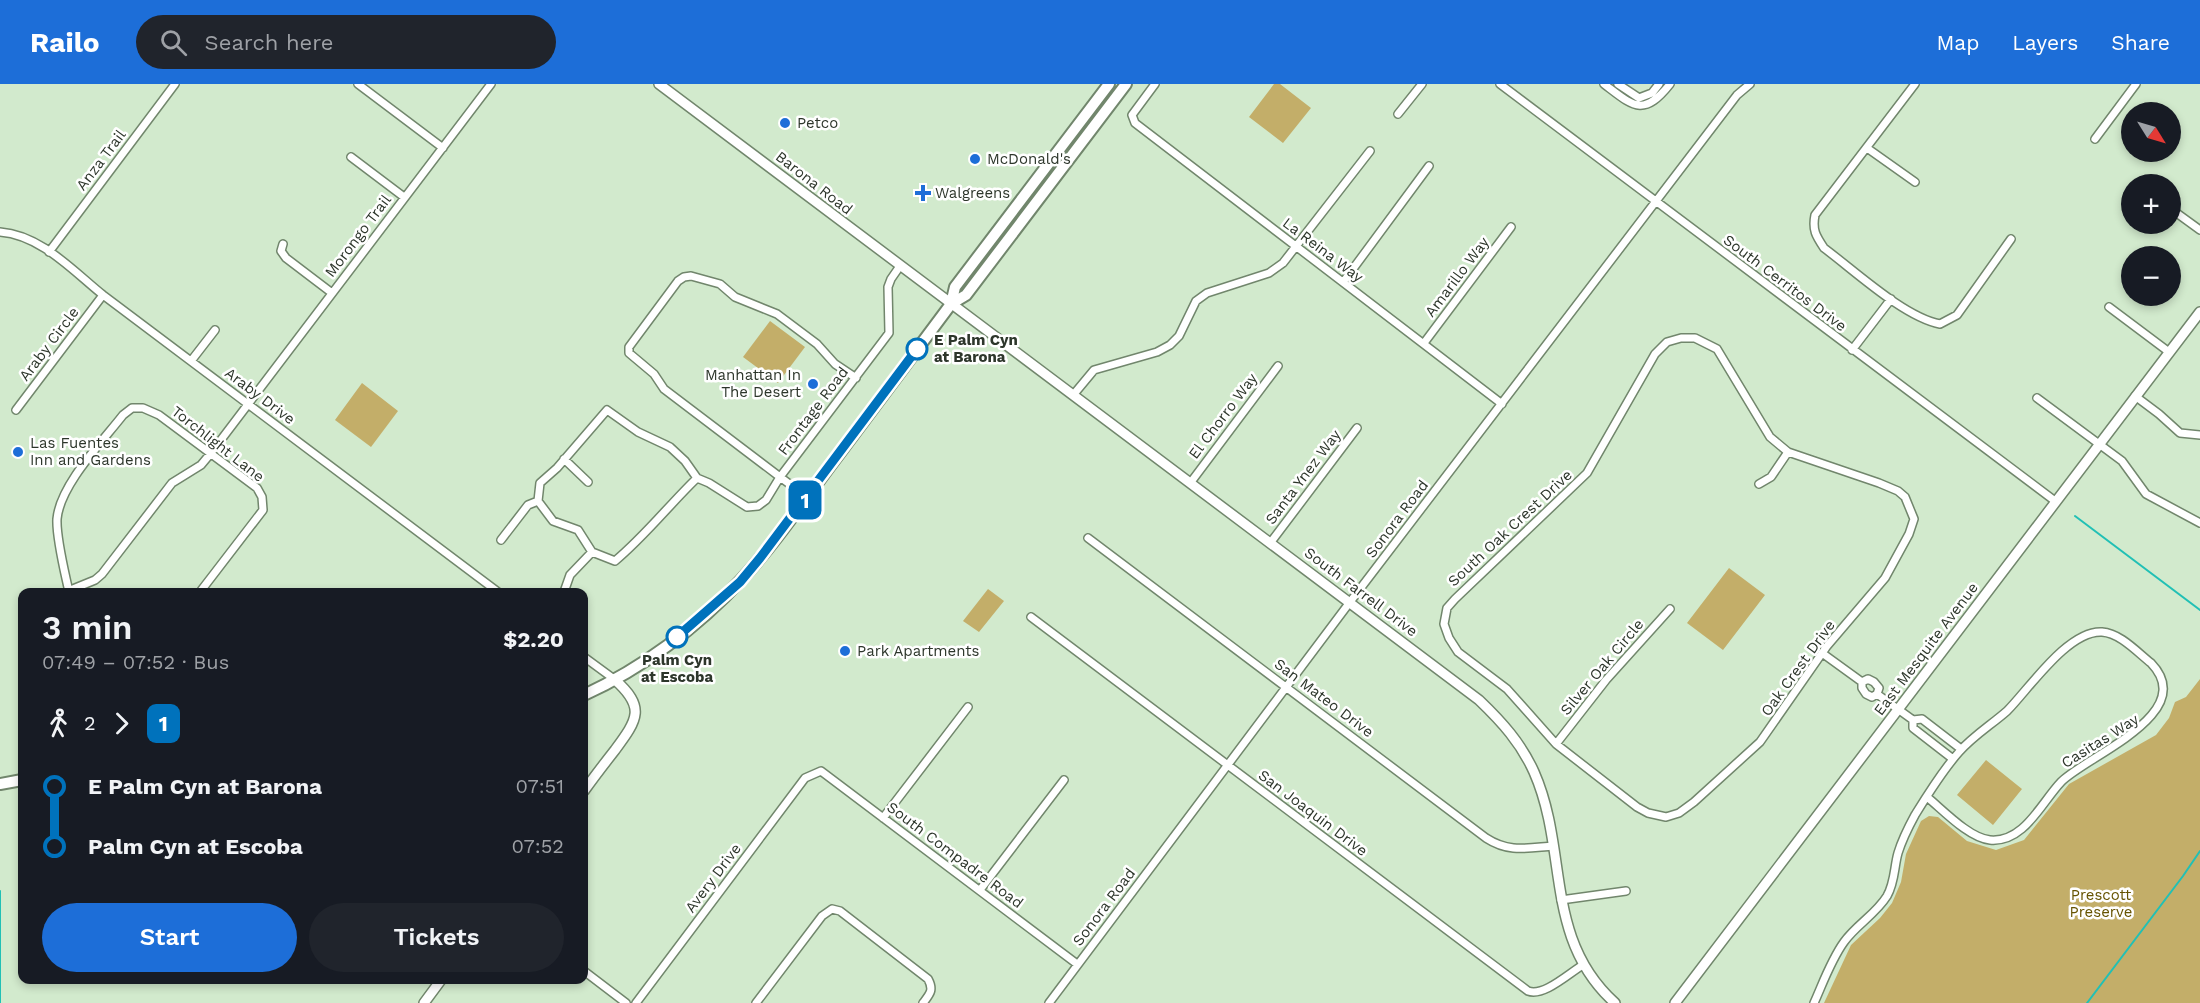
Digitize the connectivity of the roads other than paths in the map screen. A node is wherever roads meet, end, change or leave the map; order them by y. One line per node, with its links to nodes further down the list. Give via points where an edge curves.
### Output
1 (175, 84): 34 (street, Anza Trail)
2 (358, 84): 19 (street)
3 (491, 84): 19 (street, Morongo Trail)
4 (659, 84): 35 (street, Barona Road)
5 (1109, 84): 40 (main road, via 956,287)
6 (1126, 84): 40 (main road, via 966,295)
7 (1155, 84): 33 (street, La Reina Way, via 1132,115 1135,123)
8 (1422, 84): 17 (street)
9 (1501, 84): 26 (street, South Cerritos Drive)
10 (1604, 84): 13 (street, via 1636,106 1652,104)
11 (1618, 84): 12 (street, via 1639,98 1652,93)
12 (1659, 84)
13 (1670, 84)
14 (1750, 84): 26 (street, Sonora Road, via 1737,95)
15 (1916, 84): 20 (street)
16 (2136, 84): 18 (street)
17 (1398, 114)
18 (2095, 139)
19 (443, 148): 25 (street, Morongo Trail)
20 (1867, 148): 24 (street); 39 (street, via 1815,215 1813,228 1824,248)
21 (1370, 151): 33 (street)
22 (351, 157): 25 (street)
23 (1429, 166): 36 (street)
24 (1915, 182)
25 (404, 197): 37 (street, Morongo Trail)
26 (1656, 202): 45 (street, South Cerritos Drive); 54 (street, Sonora Road)
27 (2181, 216): 29 (street)
28 (1511, 227): 44 (street, Amarillo Way)
29 (2200, 230)
30 (0, 232): 34 (street, Araby Drive, via 30,239)
31 (2011, 239): 39 (street, via 1948,322 1926,322)
32 (283, 244): 37 (street, via 281,251 286,258)
33 (1296, 246): 36 (street, La Reina Way); 50 (street, via 1269,273 1201,297 1170,345 1094,370)
34 (49, 252): 38 (street, Araby Drive)
35 (900, 266): 40 (street, Barona Road); 49 (street, Frontage Road, via 888,286 889,333)
36 (1344, 281): 44 (street, La Reina Way)
37 (332, 293): 53 (street, Morongo Trail)
38 (103, 295): 47 (street, Araby Drive); 55 (street, Araby Circle)
39 (1891, 298): 45 (street)
40 (951, 304): 50 (street, South Farrell Drive); 67 (main road)
41 (2109, 308): 46 (street)
42 (2200, 312): 46 (street, East Mesquite Avenue)
43 (215, 330): 47 (street)
44 (1424, 344): 54 (street, La Reina Way)
45 (1852, 350): 69 (street, South Cerritos Drive)
46 (2169, 352): 51 (street, East Mesquite Avenue)
47 (191, 361): 53 (street, Araby Drive)
48 (1278, 366): 65 (street, El Chorro Way)
49 (856, 378): 62 (street, Frontage Road); 62 (street, via 777,314 735,297 720,284 691,276 678,281 629,347 629,353 654,374 664,389)
50 (1074, 394): 65 (street, South Farrell Drive)
51 (2135, 396): 57 (street, via 2180,433); 58 (street, East Mesquite Avenue)
52 (2037, 398): 58 (street)
53 (248, 404): 60 (street, Morongo Trail); 78 (street, Araby Drive)
54 (1502, 404): 80 (street, Sonora Road)
55 (16, 410)
56 (1357, 428): 73 (street, Santa Ynez Way)
57 (2200, 435)
58 (2098, 444): 69 (street, East Mesquite Avenue); 70 (street, via 2122,461 2146,494)
59 (1788, 452): 66 (street, via 1771,477); 83 (street, Oak Crest Drive, via 1898,491 1905,497 1914,519 1885,578); 93 (street, South Oak Crest Drive, via 1770,437 1717,349 1695,338 1667,342 1655,354 1587,473 1447,608 1444,624 1458,652 1507,688)
60 (211, 453): 75 (street, Torchlight Lane, via 143,408 132,408 123,415 60,501 57,521); 76 (street, Morongo Trail, via 201,465 172,483 102,574); 77 (street, Torchlight Lane, via 256,488 263,510)
61 (564, 459): 63 (street, via 607,410 638,432 670,447); 64 (street); 68 (street, via 540,483)
62 (780, 477): 63 (street, via 766,500 747,507); 67 (street, Frontage Road)
63 (697, 478): 74 (street, via 615,561)
64 (588, 482)
65 (1191, 482): 73 (street, South Farrell Drive)
66 (1759, 483)
67 (807, 497): 85 (main road, via 740,582 666,645)
68 (538, 501): 72 (street, via 528,506); 74 (street, via 553,521 578,530)
69 (2055, 501): 91 (street, East Mesquite Avenue)
70 (2200, 524)
71 (1088, 538): 87 (street, San Mateo Drive)
72 (501, 540)
73 (1271, 542): 80 (street, South Farrell Drive)
74 (592, 552): 79 (street, via 570,575)
75 (67, 588)
76 (77, 588)
77 (204, 588)
78 (493, 588)
79 (565, 588)
80 (1350, 602): 87 (street, Sonora Road); 104 (street, South Farrell Drive, via 1479,700 1509,730 1535,774)
81 (1670, 609): 93 (street, Silver Oak Circle, via 1606,680)
82 (1031, 617): 96 (street, San Joaquin Drive)
83 (1822, 653): 86 (street); 93 (street, Oak Crest Drive, via 1760,742 1679,813 1665,817 1637,807)
84 (588, 660): 85 (street)
85 (614, 679): 88 (main road); 101 (street, via 629,693 635,708 634,722)
86 (1862, 682): 89 (street, via 1866,694); 89 (street, via 1874,682 1879,688)
87 (1287, 687): 96 (street, Sonora Road); 104 (street, San Mateo Drive, via 1497,845 1513,850)
88 (588, 693)
89 (1877, 694): 91 (street)
90 (968, 707): 103 (street)
91 (1899, 710): 92 (street); 119 (street, East Mesquite Avenue)
92 (1913, 720): 94 (street, via 1922,719); 95 (street, via 1913,728)
93 (1556, 744)
94 (1961, 749): 95 (street, Casitas Way); 102 (street, Casitas Way, via 2009,708 2046,666 2093,632 2118,637 2165,677 2169,692 2165,708 2154,722 2072,772 2017,833 1989,840 1976,835)
95 (1953, 759): 102 (street, Casitas Way)
96 (1228, 765): 108 (street, Sonora Road); 109 (street, San Joaquin Drive, via 1528,992 1542,992)
97 (814, 773): 103 (street, South Compadre Road, via 821,771); 114 (street, Avery Drive, via 805,778)
98 (1064, 780): 105 (street)
99 (18, 781): 100 (main road)
100 (0, 784)
101 (588, 785)
102 (1928, 797): 120 (street, Casitas Way, via 1898,853 1888,895 1843,943)
103 (884, 818): 105 (street, South Compadre Road)
104 (1553, 846): 107 (street, South Farrell Drive)
105 (980, 890): 108 (street, South Compadre Road)
106 (1626, 891): 107 (street)
107 (1561, 900): 109 (street, South Farrell Drive, via 1575,950)
108 (1077, 964): 117 (street, Sonora Road)
109 (1583, 964): 118 (street, South Farrell Drive)
110 (588, 974): 113 (street)
111 (438, 984): 112 (street)
112 (423, 1003)
113 (626, 1003)
114 (636, 1003)
115 (756, 1003): 116 (street, via 822,916 832,909 840,911 928,980 931,993)
116 (923, 1003)
117 (1049, 1003)
118 (1615, 1003)
119 (1675, 1003)
120 (1814, 1003)

